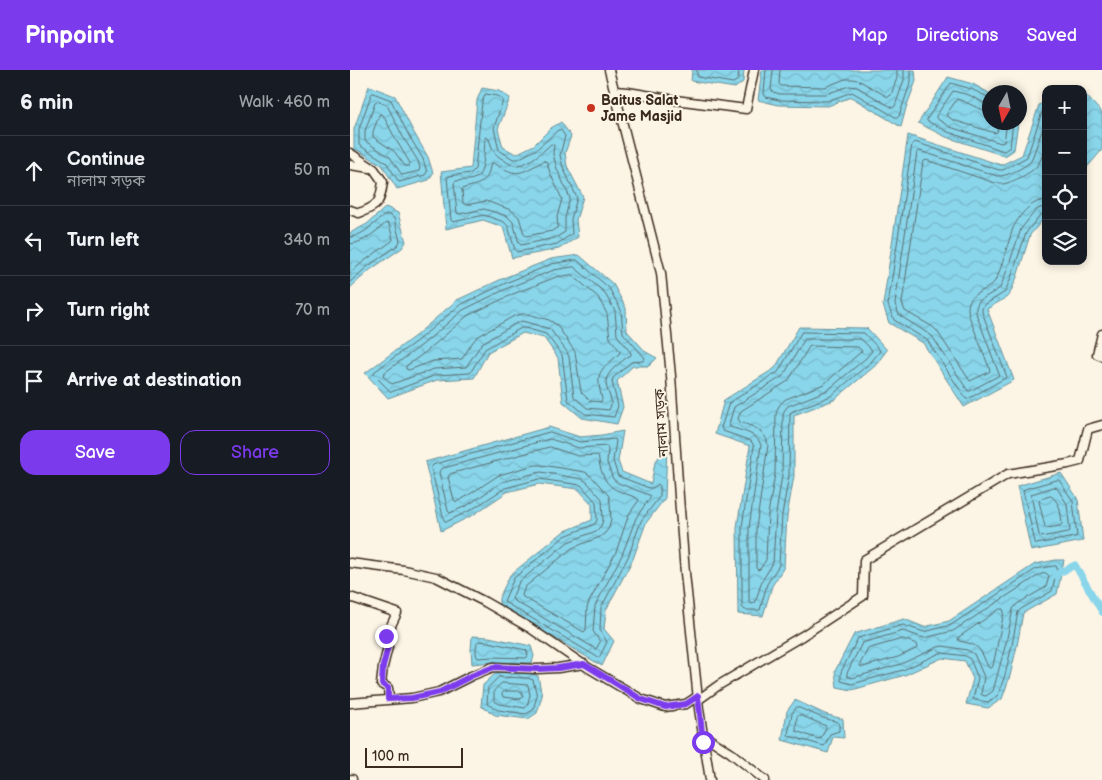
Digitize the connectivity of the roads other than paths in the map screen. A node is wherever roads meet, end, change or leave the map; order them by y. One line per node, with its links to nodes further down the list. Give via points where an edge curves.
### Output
1 (609, 70): 3 (street, নালাম সড়ক)
2 (754, 70): 3 (street, via 746,109)
3 (614, 91): 14 (street, নালাম সড়ক, via 662,278)
4 (350, 154): 6 (street)
5 (350, 165): 6 (street)
6 (374, 169): 7 (street, via 383,182 381,198 372,208 359,213)
7 (350, 210)
8 (1102, 334): 9 (street, via 1097,354)
9 (1102, 356)
10 (1102, 425): 14 (street, via 1088,429 1080,461 1008,474 864,560 863,596)
11 (350, 563): 13 (street, via 436,576 530,628)
12 (350, 597): 15 (street, via 397,613 386,636 388,647 382,684 388,688)
13 (584, 664): 14 (street, via 641,699 665,707 686,704); 15 (street, via 537,669 494,667 440,692)
14 (698, 698): 17 (street, নালাম সড়ক)
15 (388, 699): 16 (street)
16 (350, 703)
17 (702, 734): 18 (street, নালাম সড়ক); 19 (street, via 731,752)
18 (710, 780)
19 (765, 780)

